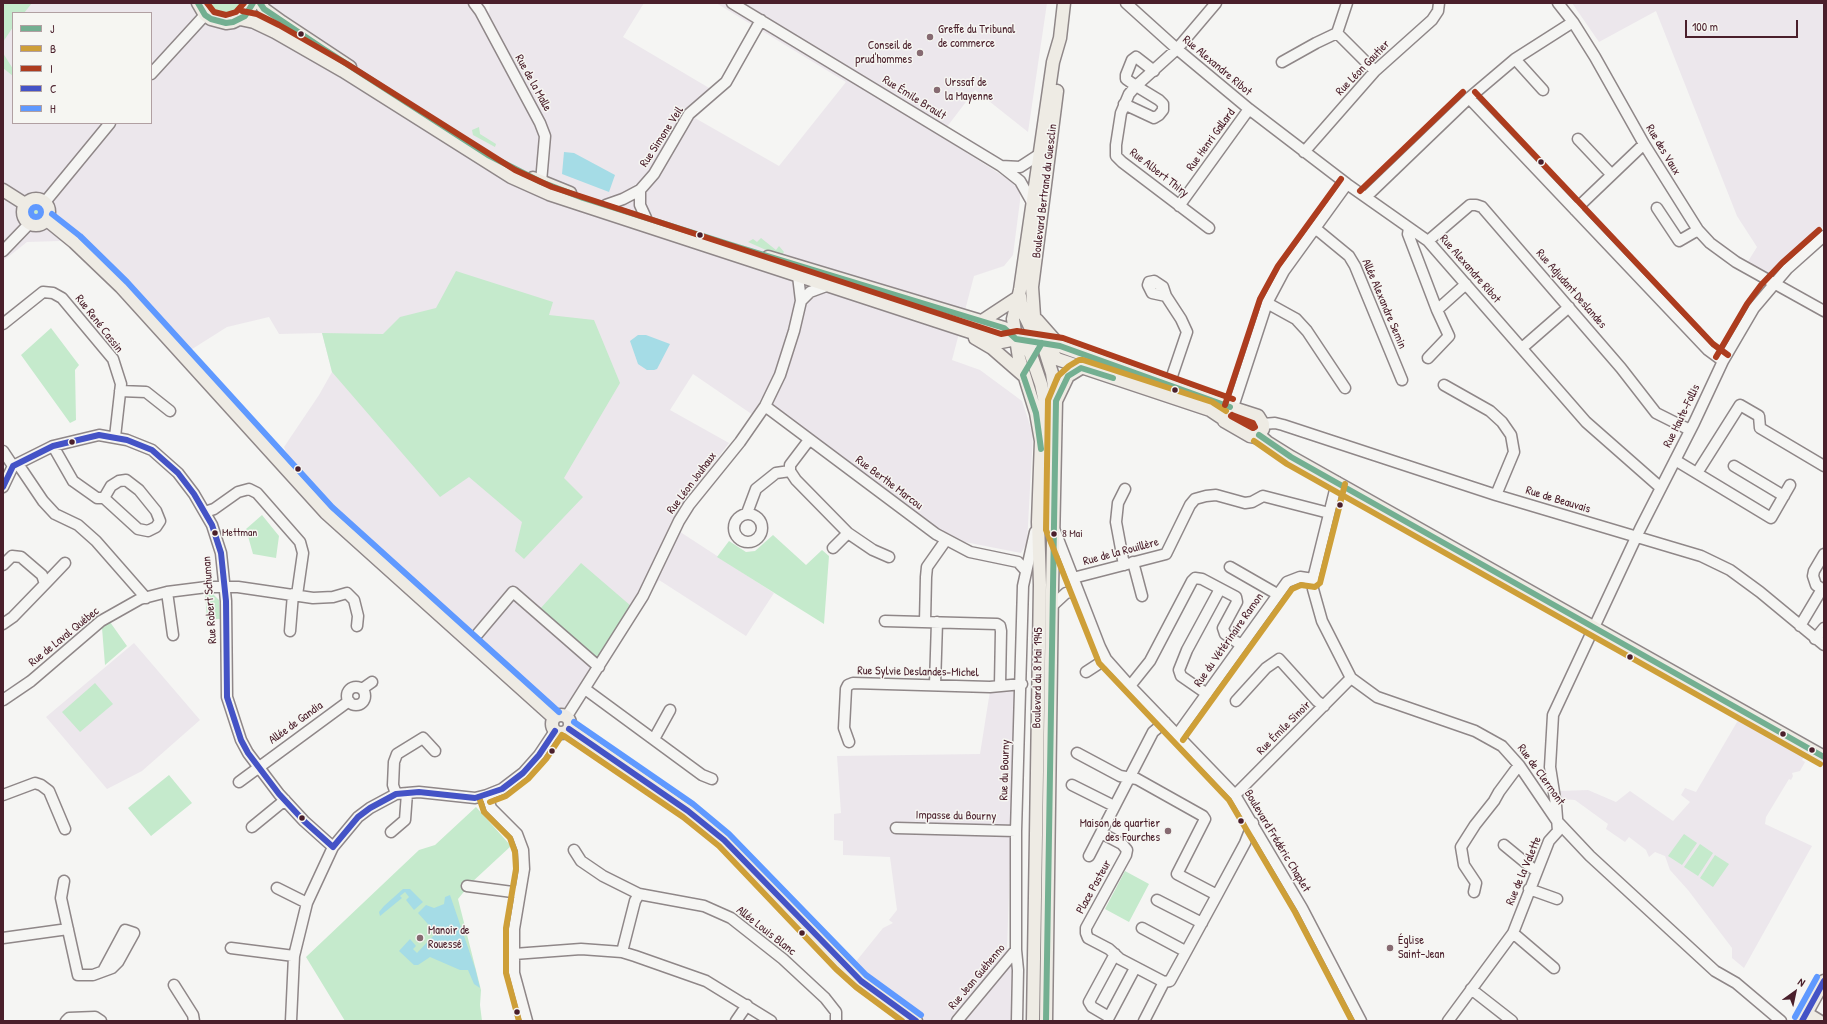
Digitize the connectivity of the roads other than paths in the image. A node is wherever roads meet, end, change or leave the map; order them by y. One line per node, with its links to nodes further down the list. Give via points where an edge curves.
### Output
1 (198, 3): 12 (main road)
2 (253, 3): 13 (main road)
3 (260, 3): 36 (main road, via 264,9 322,48 488,155)
4 (474, 3): 36 (street, Rue de la Malle, via 545,136)
5 (732, 3): 14 (street, Rue Émile Brault)
6 (1064, 3): 17 (main road, Boulevard Bertrand du Guesclin)
7 (1126, 3): 18 (street, Rue Alexandre Ribot)
8 (1216, 3): 18 (street, Rue Albert Thiry)
9 (1347, 3): 16 (street)
10 (1439, 3): 22 (street, Rue Léon Gautier, via 1438,11 1432,20)
11 (1558, 3): 15 (street, Rue des Vaux)
12 (205, 14): 13 (main road, via 211,19 226,23); 23 (street)
13 (240, 19): 58 (main road, via 254,22 280,35 343,71 511,177 580,205)
14 (761, 20): 34 (street, Rue Émile Brault); 39 (street, Rue Simone Veil, via 726,82 690,114 654,174)
15 (1574, 22): 19 (street); 31 (street, Rue des Vaux)
16 (1337, 33): 20 (street); 22 (street)
17 (1060, 38): 33 (main road, Boulevard Bertrand du Guesclin, via 1053,62); 69 (main road, Boulevard Bertrand du Guesclin, via 1052,142 1032,287)
18 (1177, 49): 21 (street, Rue Albert Thiry); 28 (street, Rue Alexandre Ribot)
19 (1515, 59): 25 (street); 26 (street)
20 (1282, 62)
21 (1154, 71): 24 (street, Rue Albert Thiry); 24 (street, via 1140,58 1132,60 1126,78)
22 (1375, 71): 32 (street, Rue Léon Gautier)
23 (152, 73)
24 (1136, 86): 27 (street, Rue Albert Thiry); 27 (street, via 1159,100 1163,104 1163,110 1154,118)
25 (1543, 90)
26 (1469, 98): 40 (street); 47 (street)
27 (1124, 104): 45 (street, Rue Albert Thiry, via 1116,156)
28 (1249, 109): 32 (street, Rue Alexandre Ribot); 45 (street, Rue Henri Gallard)
29 (109, 124): 41 (street)
30 (1578, 139): 35 (street)
31 (1644, 144): 35 (street); 54 (street, Rue des Vaux)
32 (1304, 152): 37 (street, Rue Alexandre Ribot)
33 (1040, 154): 34 (street, Rue Émile Brault, via 1020,167); 43 (main road, Boulevard Bertrand du Guesclin)
34 (1001, 166): 43 (street, Rue Émile Brault, via 1020,181)
35 (1611, 174): 47 (street)
36 (541, 182): 44 (main road)
37 (1347, 184): 40 (street, Rue Alexandre Ribot); 52 (street)
38 (3, 190): 42 (main road)
39 (640, 190): 44 (street, Rue Simone Veil); 48 (street, via 640,205)
40 (1366, 197): 53 (street, Rue Alexandre Ribot)
41 (44, 202): 42 (main road, via 32,199); 49 (main road, via 50,213)
42 (26, 204): 50 (main road, via 23,208 23,217)
43 (1033, 204): 62 (main road, Boulevard Bertrand du Guesclin)
44 (606, 205): 48 (main road)
45 (1179, 206): 51 (street, Rue Albert Thiry)
46 (1656, 208): 54 (street, via 1679,241)
47 (1575, 210): 79 (street, via 1708,350)
48 (646, 218): 70 (main road)
49 (47, 220): 50 (main road, via 41,225); 155 (main road, via 121,287 326,513)
50 (29, 224): 57 (street)
51 (1209, 228)
52 (1316, 228): 65 (street, via 1284,271); 82 (street, Allée Alexandre Semin, via 1349,256 1355,266)
53 (1408, 228): 56 (street, Rue Alexandre Ribot); 67 (street, via 1408,234)
54 (1698, 230): 59 (street, Rue des Vaux, via 1710,243 1736,262)
55 (1824, 236): 59 (street, Rue Haute-Follis)
56 (1428, 241): 60 (street, Rue Alexandre Ribot); 66 (street, Rue Adjudant Deslandes, via 1470,205 1476,204 1482,207)
57 (3, 251)
58 (798, 276): 61 (main road); 64 (street, Rue Léon Jouhaux)
59 (1774, 283): 68 (street, Rue des Vaux); 79 (street, Rue Haute-Follis, via 1754,308)
60 (1466, 284): 67 (street); 76 (street, Rue Alexandre Ribot)
61 (829, 285): 64 (street, via 810,292); 72 (main road)
62 (1018, 294): 70 (main road); 73 (main road, Boulevard Bertrand du Guesclin, via 1013,319); 74 (main road, via 1025,319)
63 (1166, 296): 84 (street, via 1187,332)
64 (801, 301): 88 (street, Rue Léon Jouhaux, via 780,375)
65 (1267, 302): 85 (street, via 1296,319 1307,331); 89 (street)
66 (1569, 307): 76 (street); 93 (street, Rue Adjudant Deslandes, via 1656,413)
67 (1437, 310): 77 (street, via 1449,336)
68 (1824, 311)
69 (1034, 316): 74 (main road, Boulevard Bertrand du Guesclin); 75 (main road)
70 (982, 321): 73 (main road, via 1004,328)
71 (3, 324): 86 (street, Rue René Cassin, via 43,292 53,293 62,298 113,359 121,384)
72 (961, 329): 73 (main road, via 1005,342); 81 (main road, via 992,348)
73 (1016, 339): 74 (main road); 78 (main road, via 1029,349); 81 (main road, Boulevard du 8 Mai 1945)
74 (1042, 343): 75 (main road); 78 (main road); 80 (main road, via 1057,359); 87 (main road, Boulevard du 8 Mai 1945, via 1052,373)
75 (1060, 346): 84 (main road)
76 (1522, 348): 108 (street, Rue Alexandre Ribot, via 1586,422)
77 (1428, 358)
78 (1033, 359): 81 (main road); 96 (main road)
79 (1723, 361): 93 (street, Rue Haute-Follis)
80 (1081, 368): 87 (main road, via 1065,380); 91 (main road, via 1210,410)
81 (1023, 375): 116 (main road, Boulevard du 8 Mai 1945, via 1036,413 1041,441)
82 (1402, 380)
83 (1444, 385): 110 (street, via 1490,411 1511,435 1514,452)
84 (1169, 386): 89 (main road)
85 (1345, 388)
86 (120, 391): 90 (street, via 146,392); 94 (street, Rue René Cassin)
87 (1056, 401): 96 (main road, Boulevard du 8 Mai 1945)
88 (765, 406): 95 (street, Rue Berthe Marcou); 159 (street, Rue Léon Jouhaux, via 740,442 687,507 643,596)
89 (1232, 407): 91 (main road, via 1224,409); 92 (main road, via 1258,416)
90 (170, 412)
91 (1222, 418): 92 (main road, via 1250,436)
92 (1261, 429): 105 (main road, via 1267,442); 110 (street, Rue de Beauvais, via 1279,424)
93 (1690, 430): 99 (street, Rue Haute-Follis)
94 (115, 437): 97 (street, Rue Robert Schuman, via 99,435); 113 (street, Rue Robert Schuman, via 152,450 166,461 178,473)
95 (809, 440): 103 (street, via 790,465); 120 (street, Rue Berthe Marcou)
96 (1054, 443): 117 (main road, Boulevard du 8 Mai 1945)
97 (53, 446): 100 (street, Rue Robert Schuman); 112 (street, via 73,480 97,498)
98 (3, 451): 100 (street)
99 (1675, 460): 104 (street); 108 (street, Rue Haute-Follis)
100 (16, 465): 107 (street); 142 (street, via 55,514 78,525 96,541)
101 (1734, 466): 111 (street)
102 (1824, 466): 104 (street, via 1760,428 1759,416 1740,405)
103 (790, 470): 114 (street, via 776,473 756,489); 118 (street, via 825,511)
104 (1697, 473): 111 (street, via 1771,518)
105 (1337, 482): 115 (street, Rue de Clermont); 150 (main road)
106 (1790, 485): 111 (street)
107 (3, 487)
108 (1660, 488): 119 (street, Rue Haute-Follis)
109 (1125, 489): 127 (street, via 1118,502 1116,522)
110 (1496, 495): 119 (street, Rue de Beauvais)
111 (1784, 496)
112 (104, 498): 112 (street, via 138,529 148,532 160,521 156,511 139,490 126,480 111,486)
113 (205, 512): 134 (street, Rue Robert Schuman, via 221,553); 139 (street, via 214,509 238,492 249,489 257,493 300,542 303,554)
114 (747, 513)
115 (1329, 513): 127 (street, Rue de la Rouillère, via 1263,496 1245,503 1216,495 1206,496 1195,499 1190,505 1166,554); 132 (street, Rue de Clermont)
116 (1038, 522): 122 (street, Rue du Bourny); 244 (main road, Boulevard du 8 Mai 1945, via 1040,585)
117 (1054, 529): 131 (street, Boulevard Frédéric Chaplet); 143 (main road, Boulevard du 8 Mai 1945)
118 (848, 533): 121 (street); 124 (street, via 873,550)
119 (1637, 537): 149 (street, Rue de Beauvais, via 1701,556 1730,570); 150 (street, Rue Haute-Follis)
120 (946, 540): 125 (street, Rue Berthe Marcou, via 970,552); 145 (street, via 928,567)
121 (833, 548)
122 (1031, 552): 125 (street, Rue Berthe Marcou); 130 (street, Rue du Bourny)
123 (1824, 554): 135 (street, via 1813,576 1816,585)
124 (889, 557)
125 (1007, 559): 130 (street, Rue Berthe Marcou, via 1018,562)
126 (65, 563): 133 (street)
127 (1129, 564): 131 (street, Rue de la Rouillère); 141 (street)
128 (3, 565): 133 (street, via 12,556 21,556 42,575)
129 (1230, 567): 138 (street)
130 (1026, 571): 163 (street, Rue du Bourny)
131 (1073, 578): 140 (street, Boulevard Frédéric Chaplet)
132 (1313, 579): 138 (street, Rue du Vétérinaire Ramon, via 1294,578); 161 (street, Rue de Clermont, via 1322,622)
133 (45, 584): 147 (street)
134 (224, 587): 137 (street, Rue de Laval Québec); 139 (street, Rue de Laval Québec, via 238,586); 185 (street, Rue Robert Schuman, via 227,697 241,740)
135 (1823, 588): 149 (street)
136 (1220, 589): 156 (street, via 1236,597 1237,602 1223,628 1224,634); 166 (street, via 1202,579 1195,578 1192,581 1150,661); 168 (street, via 1179,670 1182,676)
137 (167, 592): 142 (street, Rue de Laval Québec); 153 (street)
138 (1277, 594): 156 (street, Rue du Vétérinaire Ramon)
139 (295, 595): 148 (street, Rue de Laval Québec, via 313,598 347,593 354,600 358,616); 152 (street)
140 (1080, 596): 143 (street, via 1071,592 1066,593); 158 (street, Boulevard Frédéric Chaplet)
141 (1142, 596)
142 (146, 598): 169 (street, Rue de Laval Québec, via 101,621 31,681)
143 (1052, 606): 260 (main road, Boulevard du 8 Mai 1945)
144 (885, 621): 145 (street)
145 (925, 622): 146 (street)
146 (937, 622): 164 (street); 165 (street, via 1000,626)
147 (3, 624)
148 (357, 626)
149 (1800, 626): 154 (street, Rue de Beauvais)
150 (1594, 628): 183 (main road); 197 (street, Rue Haute-Follis, via 1553,715 1550,767)
151 (1824, 628): 154 (street)
152 (290, 631)
153 (173, 635)
154 (1815, 639): 157 (street, Rue de Beauvais)
155 (470, 643): 159 (street, via 513,592); 174 (main road)
156 (1241, 645): 168 (street, Rue du Vétérinaire Ramon)
157 (1824, 645)
158 (1106, 658): 160 (street); 166 (street, Boulevard Frédéric Chaplet)
159 (599, 667): 167 (street, Rue Léon Jouhaux)
160 (1086, 672)
161 (1351, 678): 171 (street, Rue Émile Sinoir); 184 (street, Rue de Clermont, via 1377,697 1438,717 1491,739 1507,750)
162 (372, 682): 185 (street, Allée de Gandia, via 362,689 365,697 362,702 357,705 349,701)
163 (1022, 684): 165 (street, Rue Sylvie Deslandes-Michel); 202 (street, Rue du Bourny)
164 (935, 685): 165 (street, Rue Sylvie Deslandes-Michel); 180 (street, Rue Sylvie Deslandes-Michel, via 848,685 844,728)
165 (1000, 685)
166 (1130, 686): 175 (street, Boulevard Frédéric Chaplet)
167 (585, 689): 173 (street, Rue Léon Jouhaux); 179 (street)
168 (1207, 694): 178 (street, Rue du Vétérinaire Ramon)
169 (3, 700)
170 (1236, 701): 171 (street, via 1266,668 1279,659)
171 (1324, 706): 194 (street, Rue Émile Sinoir)
172 (670, 710): 179 (street)
173 (567, 716): 174 (main road); 176 (main road, via 570,721)
174 (554, 718): 177 (main road, via 552,724)
175 (1165, 722): 178 (street, Boulevard Frédéric Chaplet); 186 (street, via 1153,732)
176 (569, 729): 177 (main road, via 564,733); 243 (main road, via 688,811 724,840 842,963 861,981)
177 (555, 732): 193 (street, via 523,773 502,789)
178 (1177, 735): 194 (street, Boulevard Frédéric Chaplet)
179 (654, 739): 187 (street, via 702,775)
180 (849, 742)
181 (435, 751): 191 (street, via 423,738 397,754 393,784)
182 (1077, 753): 186 (street, via 1120,776)
183 (1824, 757)
184 (1519, 765): 197 (street, Rue de Clermont); 216 (street, via 1461,847 1464,865 1476,883)
185 (258, 766): 188 (street); 195 (street, Rue Robert Schuman)
186 (1129, 778): 196 (street); 219 (street, via 1137,779 1203,816 1205,819 1177,874)
187 (712, 779)
188 (239, 782)
189 (1072, 785): 196 (street)
190 (407, 793): 191 (street); 193 (street, via 475,798); 203 (street, via 405,820)
191 (396, 794): 208 (street, via 358,817)
192 (3, 795): 201 (street, via 35,783 41,785 49,791)
193 (487, 795): 217 (street, via 491,808 516,834 523,850 524,869)
194 (1235, 795): 198 (street, Boulevard Frédéric Chaplet)
195 (285, 800): 199 (street); 208 (street, Rue Robert Schuman)
196 (1114, 806): 204 (street)
197 (1557, 821): 211 (street, Rue de la Valette, via 1558,831 1549,841); 265 (street, Rue de Clermont, via 1628,892 1715,971 1736,983)
198 (1253, 823): 205 (street, Boulevard Frédéric Chaplet); 206 (street)
199 (252, 827)
200 (896, 828): 202 (street, Impasse du Bourny)
201 (65, 829)
202 (1016, 830): 229 (street, Rue du Bourny)
203 (391, 832)
204 (1101, 833): 210 (street); 233 (street, Place Pasteur, via 1122,844 1127,850 1086,928 1086,933 1088,938)
205 (1260, 838): 206 (street); 262 (street, Boulevard Frédéric Chaplet, via 1302,908)
206 (1245, 843): 219 (street)
207 (1504, 845): 211 (street)
208 (333, 847): 222 (street)
209 (574, 850): 218 (street, Allée Louis Blanc, via 581,861 603,876)
210 (1089, 856)
211 (1537, 870): 215 (street, Rue de la Valette)
212 (64, 881): 225 (street, via 61,898)
213 (467, 886): 217 (street)
214 (277, 888): 222 (street)
215 (1529, 889): 220 (street); 226 (street, Rue de la Valette)
216 (1474, 892)
217 (520, 893): 232 (street, via 514,929)
218 (639, 894): 231 (street); 254 (street, Allée Louis Blanc, via 704,906 731,918 783,959 825,998 836,1012)
219 (1217, 895): 223 (street)
220 (1557, 899)
221 (1157, 900): 223 (street)
222 (307, 902): 234 (street)
223 (1202, 923): 230 (street)
224 (1142, 928): 230 (street)
225 (68, 930): 227 (street); 237 (street, via 78,975 93,975)
226 (1513, 933): 236 (street); 241 (street, Rue de la Valette)
227 (3, 938)
228 (231, 948): 234 (street)
229 (1016, 950): 257 (street, Rue Jean Guéhenno); 258 (street, Rue du Bourny)
230 (1185, 951): 238 (street)
231 (622, 952): 232 (street, via 581,949); 242 (street, via 706,981)
232 (514, 954): 251 (street, via 514,973)
233 (1115, 954): 235 (street, Place Pasteur); 238 (street, Place Pasteur, via 1123,954); 246 (street, via 1089,1002)
234 (294, 956): 250 (street)
235 (1135, 968): 238 (street, Place Pasteur); 246 (street)
236 (1554, 968)
237 (103, 971)
238 (1167, 980): 261 (street)
239 (1824, 981): 245 (main road)
240 (174, 985): 249 (street, via 193,1015)
241 (1471, 989): 263 (street, Rue de la Valette); 264 (street)
242 (747, 1005): 252 (street); 253 (street)
243 (897, 1007): 255 (main road); 256 (main road)
244 (1032, 1017): 259 (main road, Boulevard du 8 Mai 1945)
245 (1804, 1017): 266 (main road)
246 (1108, 1019)
247 (66, 1021): 248 (street, via 70,1018 95,1018)
248 (101, 1021)
249 (194, 1021)
250 (291, 1021)
251 (527, 1021)
252 (736, 1021)
253 (771, 1021)
254 (836, 1021)
255 (910, 1021)
256 (916, 1021)
257 (957, 1021)
258 (1017, 1021)
259 (1036, 1021)
260 (1046, 1021)
261 (1144, 1021)
262 (1361, 1021)
263 (1448, 1021)
264 (1512, 1021)
265 (1781, 1021)
266 (1819, 1021)

